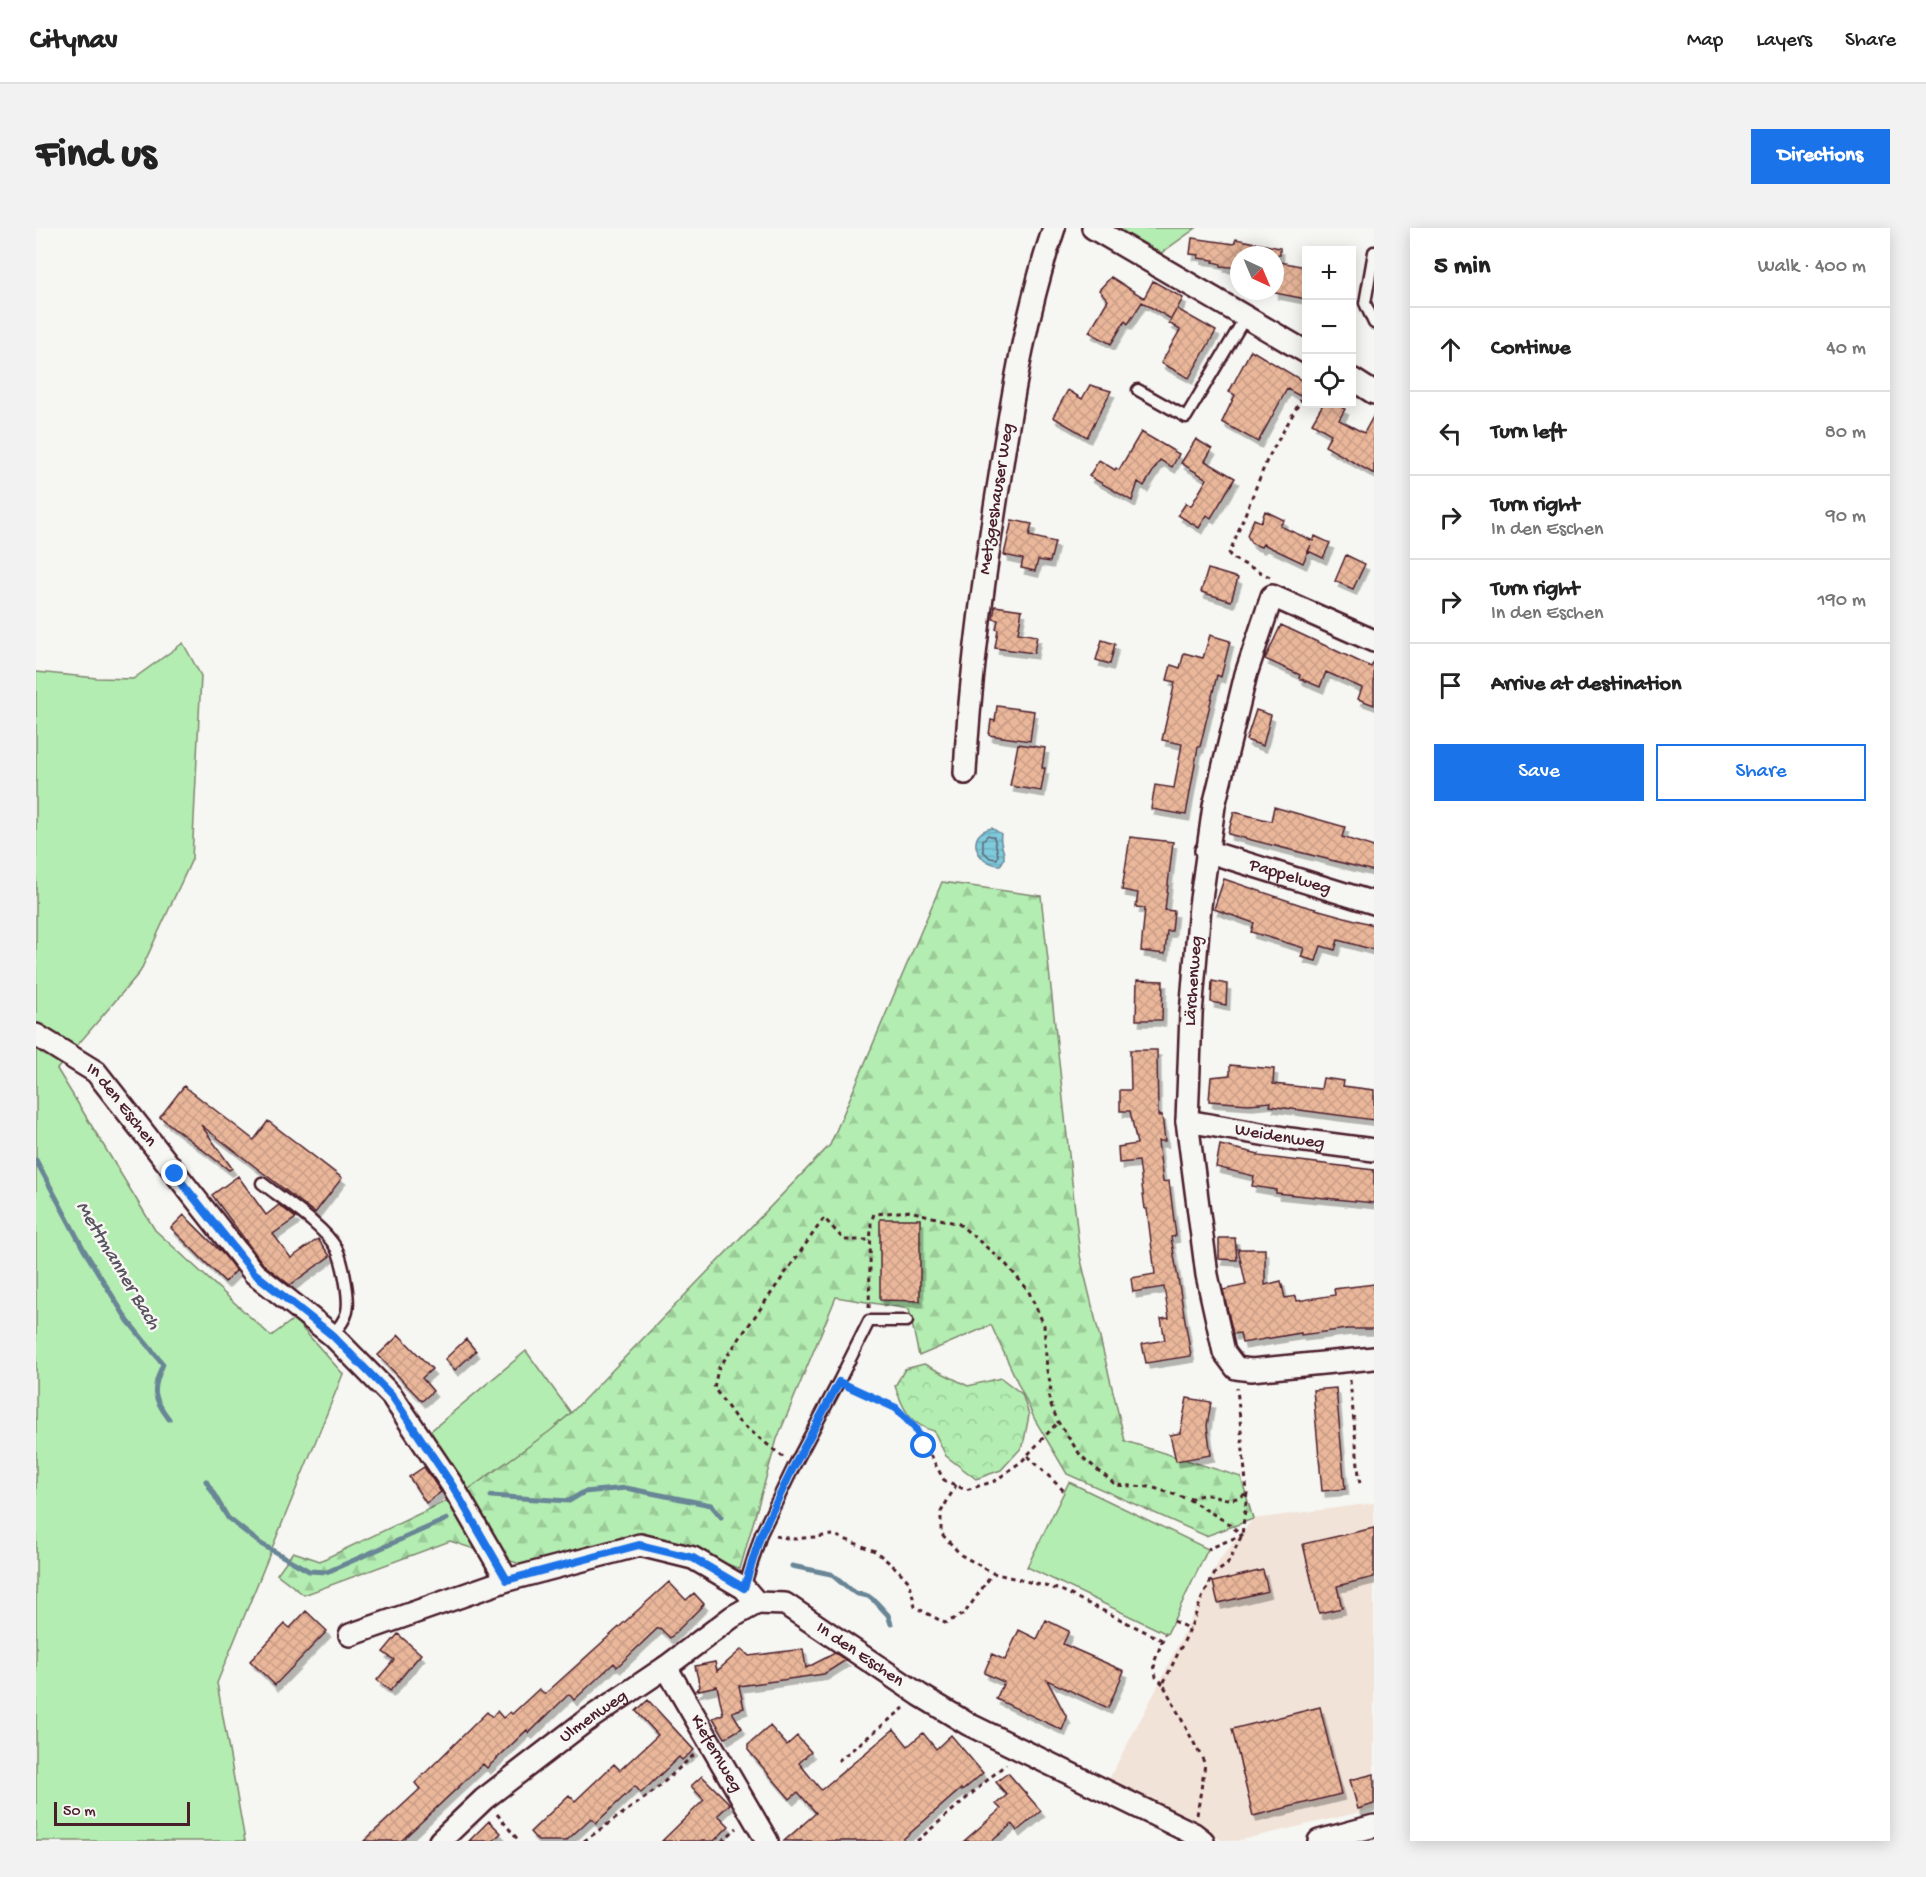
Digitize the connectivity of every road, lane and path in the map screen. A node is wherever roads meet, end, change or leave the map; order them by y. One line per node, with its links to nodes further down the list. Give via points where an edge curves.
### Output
1 (1054, 228): 11 (street, Metzgeshauser Weg, via 1024,337 1009,416 980,604)
2 (1093, 228): 4 (street)
3 (1374, 252): 5 (lane, via 1365,303)
4 (1246, 316): 6 (street); 7 (lane, via 1186,417)
5 (1374, 323)
6 (1302, 350)
7 (1138, 390)
8 (1302, 398): 9 (path, via 1267,460 1229,554 1270,576)
9 (1272, 596): 10 (street); 12 (street, Lärchenweg, via 1246,674)
10 (1374, 641)
11 (965, 773)
12 (1206, 851): 13 (street, Pappelweg); 15 (street, Lärchenweg, via 1191,1014)
13 (1374, 903)
14 (36, 1035): 21 (street, In den Eschen, via 96,1072 254,1273)
15 (1187, 1121): 16 (street, Weidenweg); 24 (street, Lärchenweg, via 1207,1275 1224,1352)
16 (1374, 1150)
17 (262, 1183): 21 (lane, via 323,1232 335,1247 345,1280 347,1316)
18 (871, 1240): 19 (path); 26 (path, via 874,1214 910,1211 959,1224 1004,1262 1028,1290 1044,1325 1049,1400); 28 (path, via 844,1239 824,1218 718,1369 714,1388 737,1420)
19 (869, 1321): 20 (lane); 25 (lane)
20 (907, 1321)
21 (332, 1335): 38 (street, In den Eschen, via 392,1396 452,1485)
22 (1374, 1358): 23 (street)
23 (1348, 1361): 24 (street); 30 (path)
24 (1236, 1368): 32 (path)
25 (839, 1382): 28 (lane); 29 (path, via 896,1408 915,1428 944,1480)
26 (1058, 1422): 27 (path); 33 (path, via 1081,1456 1116,1485 1151,1487)
27 (1028, 1456): 29 (path, via 995,1481 966,1490); 31 (path)
28 (794, 1466): 34 (lane)
29 (956, 1485): 37 (path, via 941,1512 941,1533 961,1555)
30 (1360, 1486)
31 (1064, 1491)
32 (1247, 1493): 33 (path, via 1225,1500 1204,1495); 35 (path)
33 (1188, 1499): 35 (path)
34 (761, 1534): 37 (path, via 794,1539 834,1535 875,1551 910,1583 915,1607 945,1623 964,1614); 39 (lane)
35 (1242, 1534): 36 (path); 41 (path, via 1227,1565 1215,1572)
36 (1208, 1549)
37 (993, 1573): 44 (path, via 1061,1590)
38 (507, 1580): 39 (street, In den Eschen, via 639,1545 693,1558); 43 (street, In den Eschen)
39 (750, 1595): 45 (street, Ulmenweg, via 732,1617); 47 (street, In den Eschen, via 785,1604)
40 (1173, 1621): 41 (path)
41 (1190, 1629): 46 (path)
42 (1165, 1634): 44 (path)
43 (350, 1635)
44 (1162, 1640): 46 (path, via 1154,1663 1155,1677)
45 (666, 1667): 48 (street, Kiefernweg); 51 (street, Ulmenweg, via 583,1723)
46 (1163, 1684): 53 (path, via 1205,1764)
47 (920, 1695): 49 (street, In den Eschen); 50 (path)
48 (710, 1740): 56 (path, via 653,1792); 57 (street, Kiefernweg)
49 (1021, 1750): 53 (street, In den Eschen); 58 (path)
50 (838, 1761)
51 (484, 1799): 54 (street, Ulmenweg); 55 (path)
52 (1374, 1826): 59 (street)
53 (1199, 1838)
54 (440, 1841)
55 (519, 1841)
56 (584, 1841)
57 (767, 1841)
58 (917, 1841)
59 (1319, 1841)

